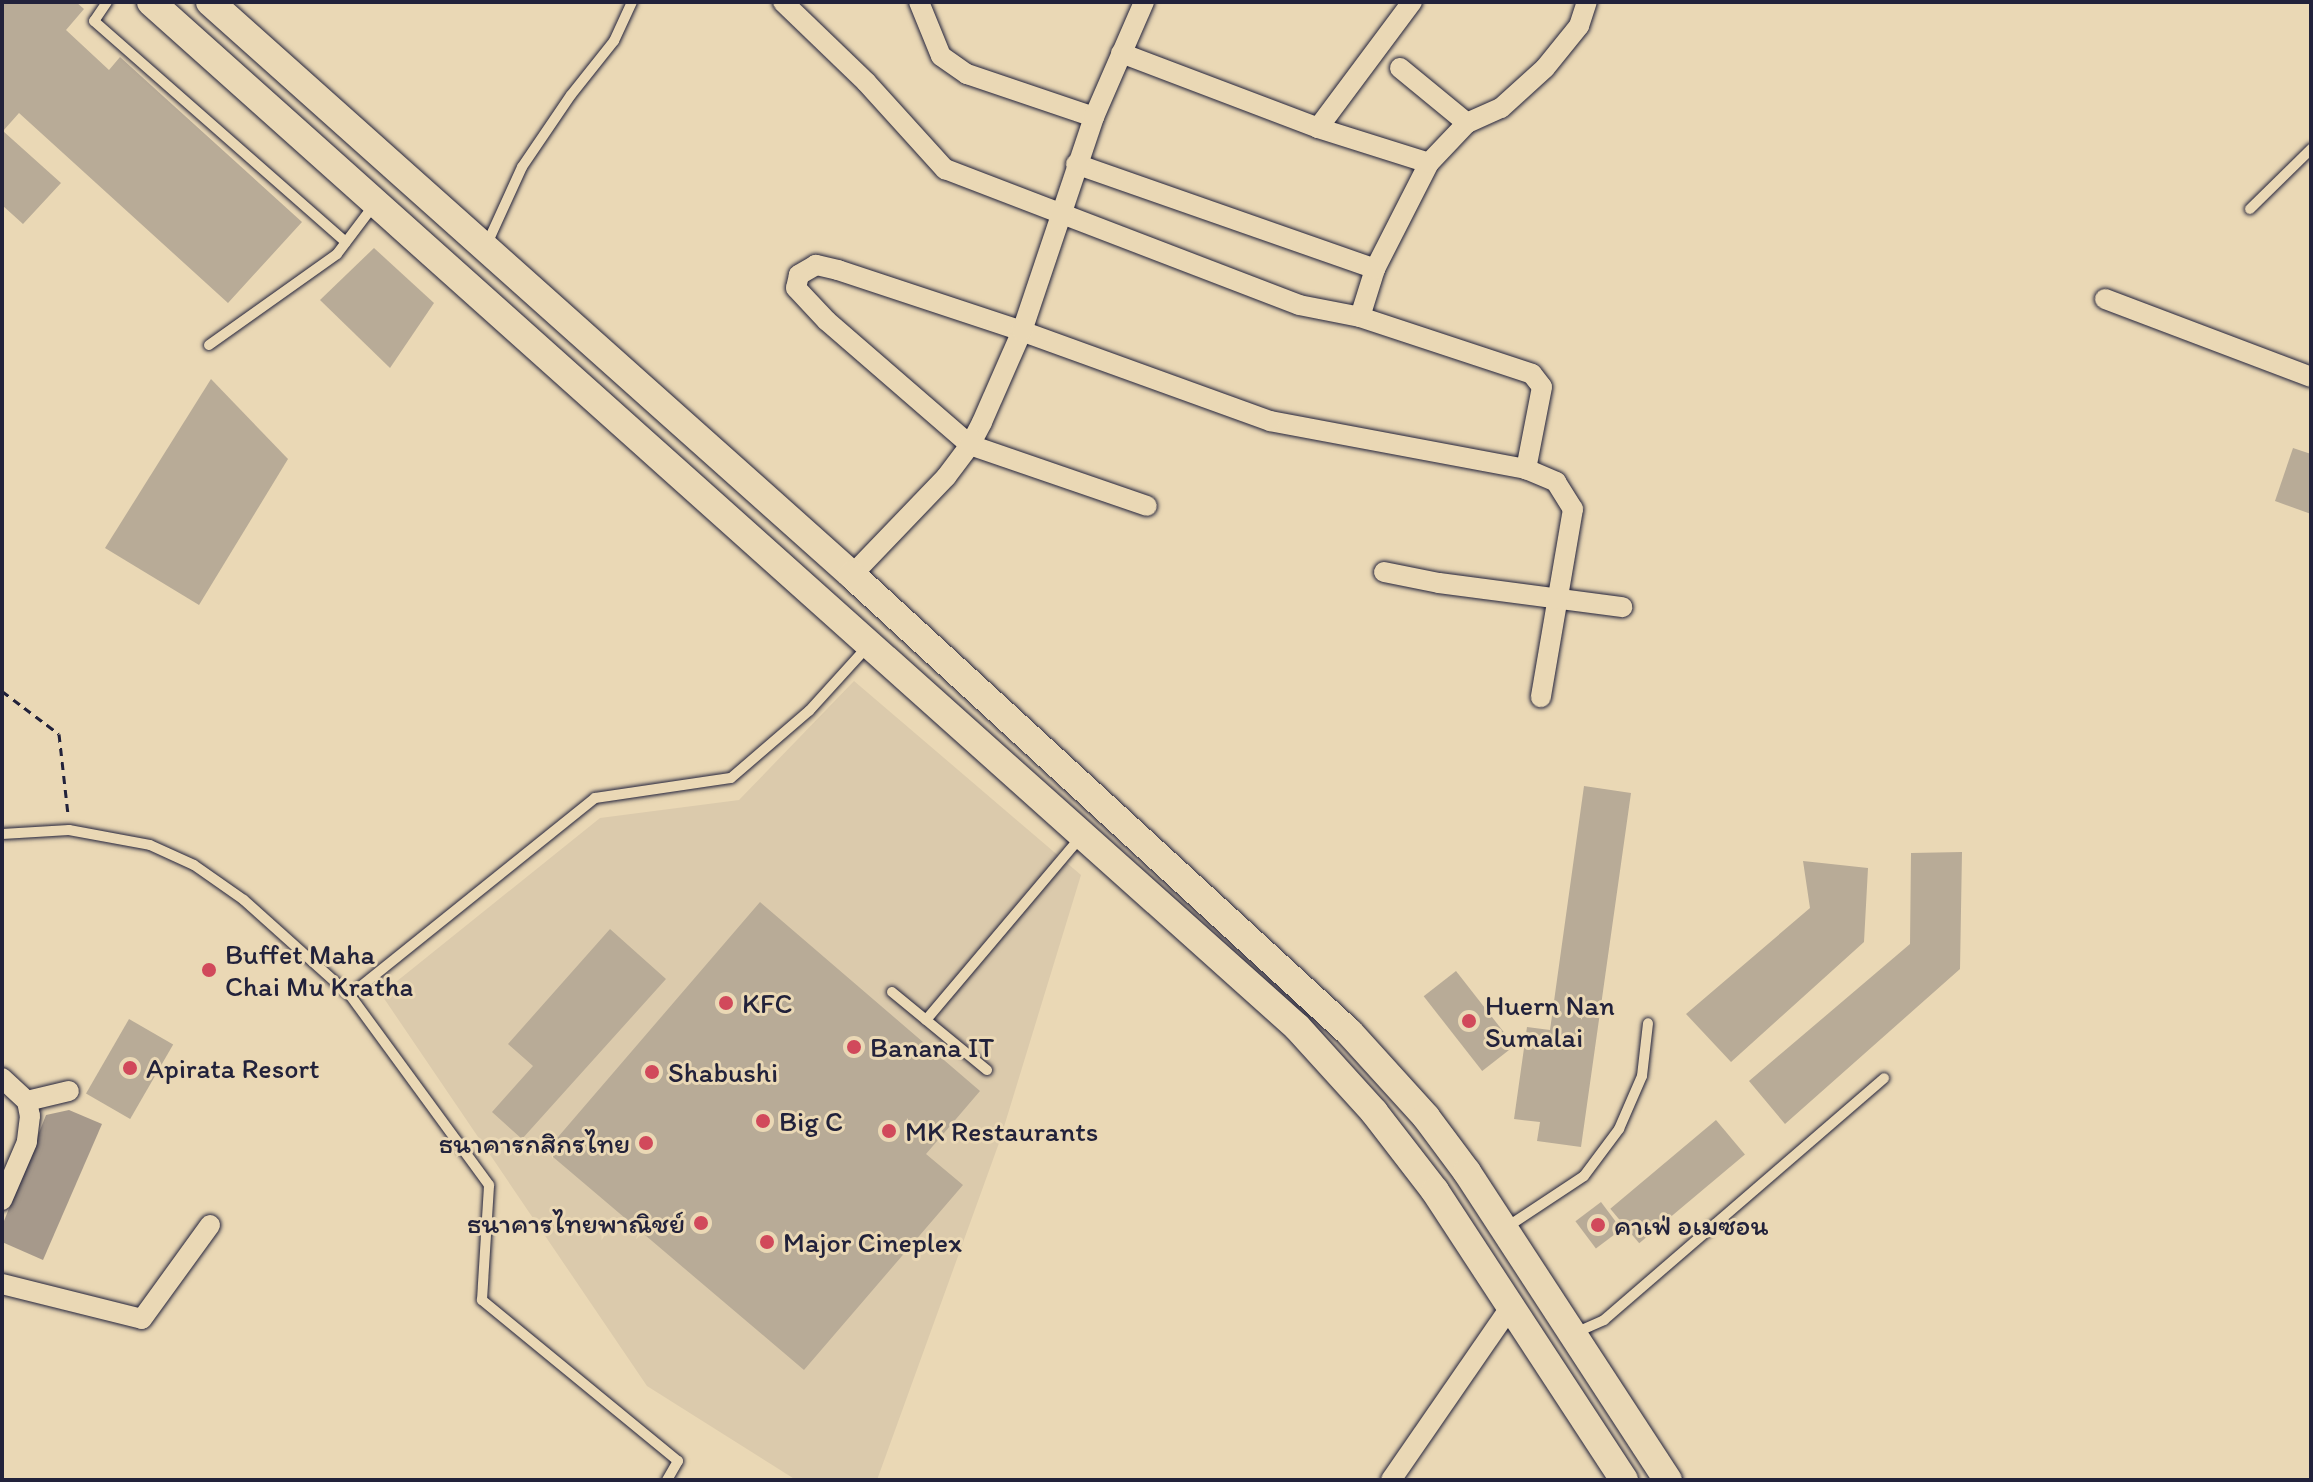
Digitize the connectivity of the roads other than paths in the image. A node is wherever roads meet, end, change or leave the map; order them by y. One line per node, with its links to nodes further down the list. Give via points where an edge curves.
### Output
1 (107, 2): 21 (lane, via 94,21)
2 (151, 2): 18 (main road)
3 (210, 2): 22 (main road)
4 (632, 2): 22 (lane, via 614,41 522,167)
5 (783, 2): 20 (street, via 945,169)
6 (919, 2): 12 (street, via 941,56 967,74)
7 (1144, 2): 10 (street)
8 (1412, 2): 14 (street)
9 (1587, 2): 13 (street, via 1579,26 1545,68 1501,108)
10 (1121, 53): 12 (street); 14 (street)
11 (1400, 68): 13 (street)
12 (1094, 117): 17 (street)
13 (1467, 123): 16 (street)
14 (1318, 128): 16 (street)
15 (2311, 149): 19 (lane)
16 (1429, 163): 23 (street)
17 (1076, 164): 20 (street); 23 (street)
18 (376, 202): 21 (lane); 36 (main road)
19 (2250, 209)
20 (1059, 214): 25 (street, via 1299,305); 26 (street)
21 (346, 242): 27 (lane, via 337,254)
22 (485, 248): 33 (main road)
23 (1375, 269): 25 (street)
24 (2105, 299): 28 (street)
25 (1360, 317): 30 (street, via 1532,374 1542,387)
26 (1022, 331): 29 (street); 29 (street, via 816,265 795,283 827,321); 30 (street, via 1270,421)
27 (209, 345)
28 (2311, 377)
29 (970, 445): 31 (street); 33 (street)
30 (1526, 469): 34 (street, via 1556,482 1573,509)
31 (1147, 506)
32 (1384, 572): 34 (street)
33 (852, 575): 51 (main road, via 1349,1032 1440,1135)
34 (1557, 600): 35 (street); 37 (street)
35 (1622, 607)
36 (869, 646): 39 (main road); 41 (lane, via 809,711 731,778 595,798)
37 (1541, 697)
38 (2, 834): 41 (lane, via 69,830 150,845 194,865 244,900)
39 (1083, 835): 42 (lane); 53 (main road, via 1325,1055 1423,1174)
40 (892, 992): 42 (lane)
41 (350, 995): 55 (lane, via 489,1185 482,1300 678,1461)
42 (926, 1020): 44 (lane)
43 (1648, 1023): 51 (lane, via 1642,1076 1619,1129 1584,1176)
44 (987, 1070)
45 (2, 1078): 48 (street)
46 (1884, 1078): 54 (lane, via 1604,1320)
47 (69, 1091): 48 (street)
48 (27, 1101): 49 (street, via 27,1142)
49 (2, 1200)
50 (210, 1225): 52 (street, via 142,1319)
51 (1505, 1228): 54 (main road)
52 (2, 1284)
53 (1511, 1306): 56 (street); 57 (main road)
54 (1574, 1334): 58 (main road)
55 (667, 1480)
56 (1391, 1480)
57 (1624, 1480)
58 (1668, 1480)

